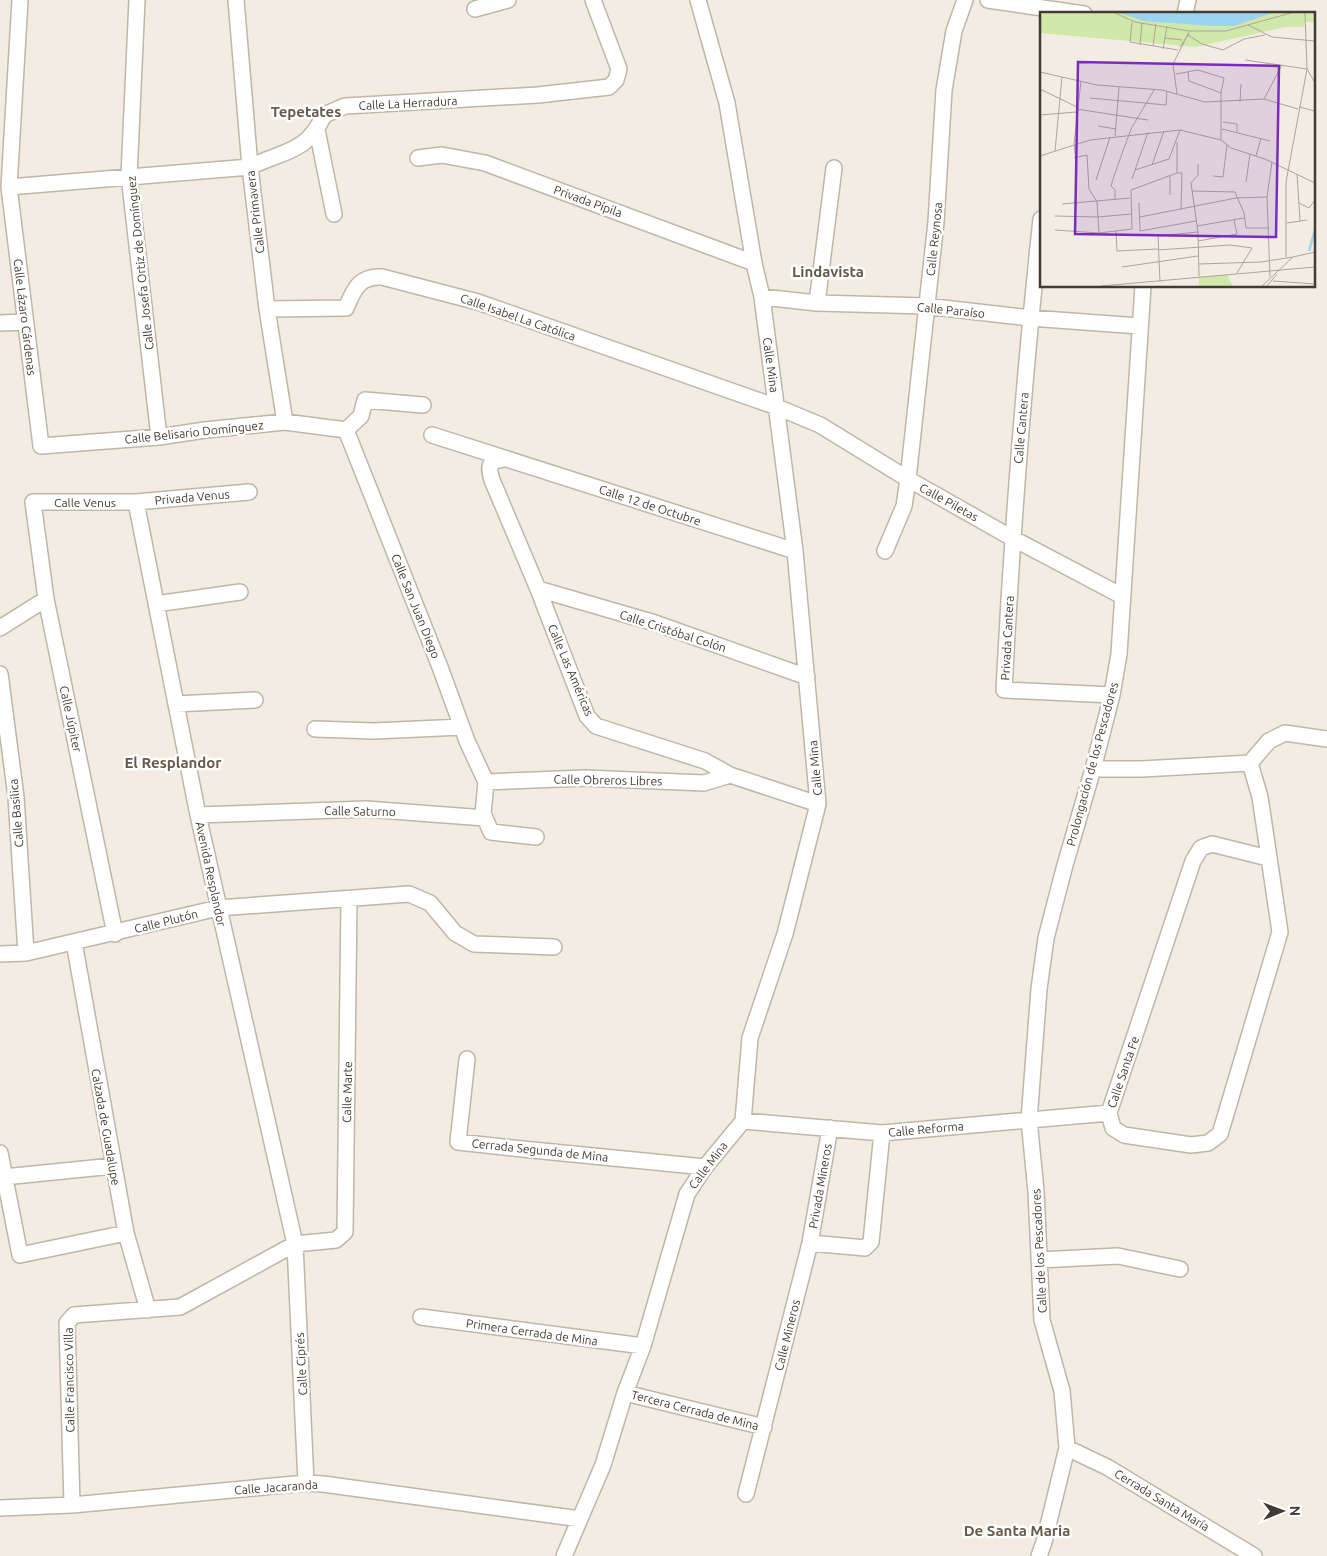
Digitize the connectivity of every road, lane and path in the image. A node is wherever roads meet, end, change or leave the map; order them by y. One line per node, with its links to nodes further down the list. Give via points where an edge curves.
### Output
1 (20, 0): 16 (street, Calle Lázaro Cárdenas)
2 (137, 0): 15 (street, Calle Josefa Ortiz de Domínguez)
3 (236, 0): 13 (street, Calle Primavera)
4 (508, 0): 9 (street)
5 (593, 0): 11 (street, Calle La Herradura, via 619,69 616,80 609,87 538,96 344,106 324,115)
6 (698, 0): 19 (street, Calle Mina, via 728,104)
7 (965, 0): 23 (street, Calle Reynosa, via 954,31 944,90 936,222)
8 (988, 0): 10 (street)
9 (475, 9)
10 (1070, 12)
11 (317, 130): 13 (street, Calle La Herradura, via 303,145); 17 (street)
12 (418, 158): 19 (street, Privada Pípila, via 442,155 485,164)
13 (250, 167): 15 (street, Calle La Herradura); 24 (street, Calle Primavera)
14 (834, 168): 22 (street)
15 (129, 176): 16 (street, Calle La Herradura); 34 (street, Calle Josefa Ortiz de Domínguez)
16 (9, 187): 26 (street, Calle Lázaro Cárdenas)
17 (334, 214)
18 (1040, 228): 25 (street)
19 (754, 263): 21 (street, Calle Mina)
20 (1142, 288): 28 (street, Prolongación de los Pescadores)
21 (762, 297): 22 (street, Calle Paraíso); 30 (street, Calle Mina)
22 (817, 303): 23 (street, Calle Paraíso)
23 (926, 306): 25 (street, Calle Paraíso); 37 (street, Calle Reynosa)
24 (267, 309): 30 (street, Calle Isabel La Católica, via 346,308 356,286 372,277 382,277 478,302); 31 (street, Calle Primavera)
25 (1030, 318): 28 (street, Calle Paraíso); 41 (street, Calle Cantera)
26 (25, 322): 27 (street); 35 (street, Calle Lázaro Cárdenas)
27 (0, 324)
28 (1139, 326): 46 (street, Prolongación de los Pescadores)
29 (423, 405): 32 (street, via 365,400 361,416)
30 (777, 408): 37 (street, Calle Piletas, via 820,425); 42 (street, Calle Mina)
31 (285, 422): 32 (street, Calle Belisario Domínguez); 34 (street, Calle Belisario Domínguez)
32 (346, 430): 55 (street, Calle San Juan Diego)
33 (432, 435): 36 (street, Calle 12 de Octubre)
34 (159, 436): 35 (street, Calle Belisario Domínguez)
35 (41, 446)
36 (504, 459): 42 (street, Calle 12 de Octubre); 44 (street, Calle Las Américas, via 494,460 490,473)
37 (908, 479): 41 (street, Calle Piletas); 43 (street, Calle Reynosa, via 904,506)
38 (249, 492): 40 (street, Privada Venus)
39 (33, 502): 40 (street, Calle Venus); 47 (street, Calle Júpiter)
40 (136, 502): 48 (street, Avenida Resplandor)
41 (1012, 538): 46 (street, Calle Piletas); 52 (street, Privada Cantera, via 1004,690)
42 (795, 551): 51 (street, Calle Mina)
43 (886, 551)
44 (538, 590): 51 (street, Calle Cristóbal Colón, via 655,623); 60 (street, Calle Las Américas, via 587,716 596,726 705,761)
45 (240, 592): 48 (street)
46 (1122, 596): 52 (street, Prolongación de los Pescadores, via 1119,654)
47 (46, 599): 49 (street); 69 (street, Calle Júpiter)
48 (156, 604): 54 (street, Avenida Resplandor)
49 (0, 628)
50 (0, 674): 73 (street, Calle Basílica, via 16,798)
51 (807, 677): 62 (street, Calle Mina)
52 (1112, 695): 59 (street, Prolongación de los Pescadores)
53 (255, 700): 54 (street)
54 (176, 704): 63 (street, Avenida Resplandor)
55 (462, 727): 56 (street, via 374,731); 61 (street, Calle San Juan Diego)
56 (315, 729)
57 (1327, 739): 58 (street, via 1285,733 1269,741)
58 (1250, 763): 59 (street); 66 (street, Calle Santa Fe, via 1260,797)
59 (1093, 769): 76 (street, Prolongación de los Pescadores, via 1046,938)
60 (730, 775): 61 (street, Calle Obreros Libres, via 704,783 585,778); 62 (street, Calle Las Américas)
61 (486, 782): 64 (street)
62 (818, 804): 77 (street, Calle Mina, via 785,934 750,1038)
63 (198, 815): 64 (street, Calle Saturno, via 366,809); 68 (street, Avenida Resplandor)
64 (485, 818): 65 (street, via 491,832)
65 (536, 837)
66 (1268, 858): 75 (street, Calle Santa Fe, via 1212,844 1201,848 1193,861); 75 (street, Calle Santa Fe, via 1280,932 1220,1134 1208,1143 1191,1145 1124,1135 1113,1128)
67 (349, 898): 68 (street, Calle Plutón); 71 (street, via 409,894 430,903 454,933 474,944); 86 (street, Calle Marte, via 345,1232 336,1240)
68 (218, 908): 69 (street, Calle Plutón); 86 (street, Avenida Resplandor)
69 (115, 934): 70 (street, Calle Plutón)
70 (74, 942): 73 (street, Calle Plutón); 81 (street, Calzada de Guadalupe)
71 (554, 947)
72 (0, 954): 73 (street, Calle Plutón)
73 (26, 954)
74 (467, 1059): 82 (street, Cerrada Segunda de Mina, via 458,1142)
75 (1109, 1114): 76 (street, Calle Reforma)
76 (1029, 1120): 79 (street, Calle Reforma); 87 (street, Calle de los Pescadores)
77 (743, 1121): 78 (street, Calle Reforma); 82 (street, Calle Mina)
78 (830, 1128): 79 (street, Calle Reforma); 85 (street, Privada Mineros)
79 (882, 1132): 85 (street, via 871,1242 865,1248)
80 (0, 1153): 83 (street)
81 (113, 1166): 83 (street); 84 (street, Calzada de Guadalupe)
82 (705, 1166): 91 (street, Calle Mina, via 687,1194)
83 (4, 1176): 84 (street, via 20,1255)
84 (126, 1233): 89 (street, Calzada de Guadalupe)
85 (810, 1243): 93 (street, Calle Mineros)
86 (295, 1244): 89 (street, Calle Francisco Villa, via 180,1307); 95 (street, Calle Ciprés)
87 (1039, 1260): 88 (street, via 1118,1256); 94 (street, Calle de los Pescadores, via 1042,1320 1062,1391)
88 (1180, 1269)
89 (148, 1310): 97 (street, Calle Francisco Villa, via 74,1315 66,1322)
90 (421, 1317): 91 (street, Primera Cerrada de Mina)
91 (643, 1346): 92 (street, Calle Mina)
92 (626, 1393): 93 (street, Tercera Cerrada de Mina); 99 (street, Calle Mina, via 603,1465)
93 (764, 1427): 96 (street, Calle Mineros)
94 (1067, 1448): 101 (street, Calle de los Pescadores); 102 (street, Cerrada Santa María, via 1107,1467)
95 (306, 1484): 97 (street, Calle Jacaranda); 99 (street, Calle Jacaranda)
96 (746, 1494)
97 (72, 1505): 98 (street, Calle Jacaranda)
98 (0, 1508)
99 (580, 1519): 100 (street, Calle Mina)
100 (564, 1556)
101 (1039, 1556)
102 (1254, 1556)

